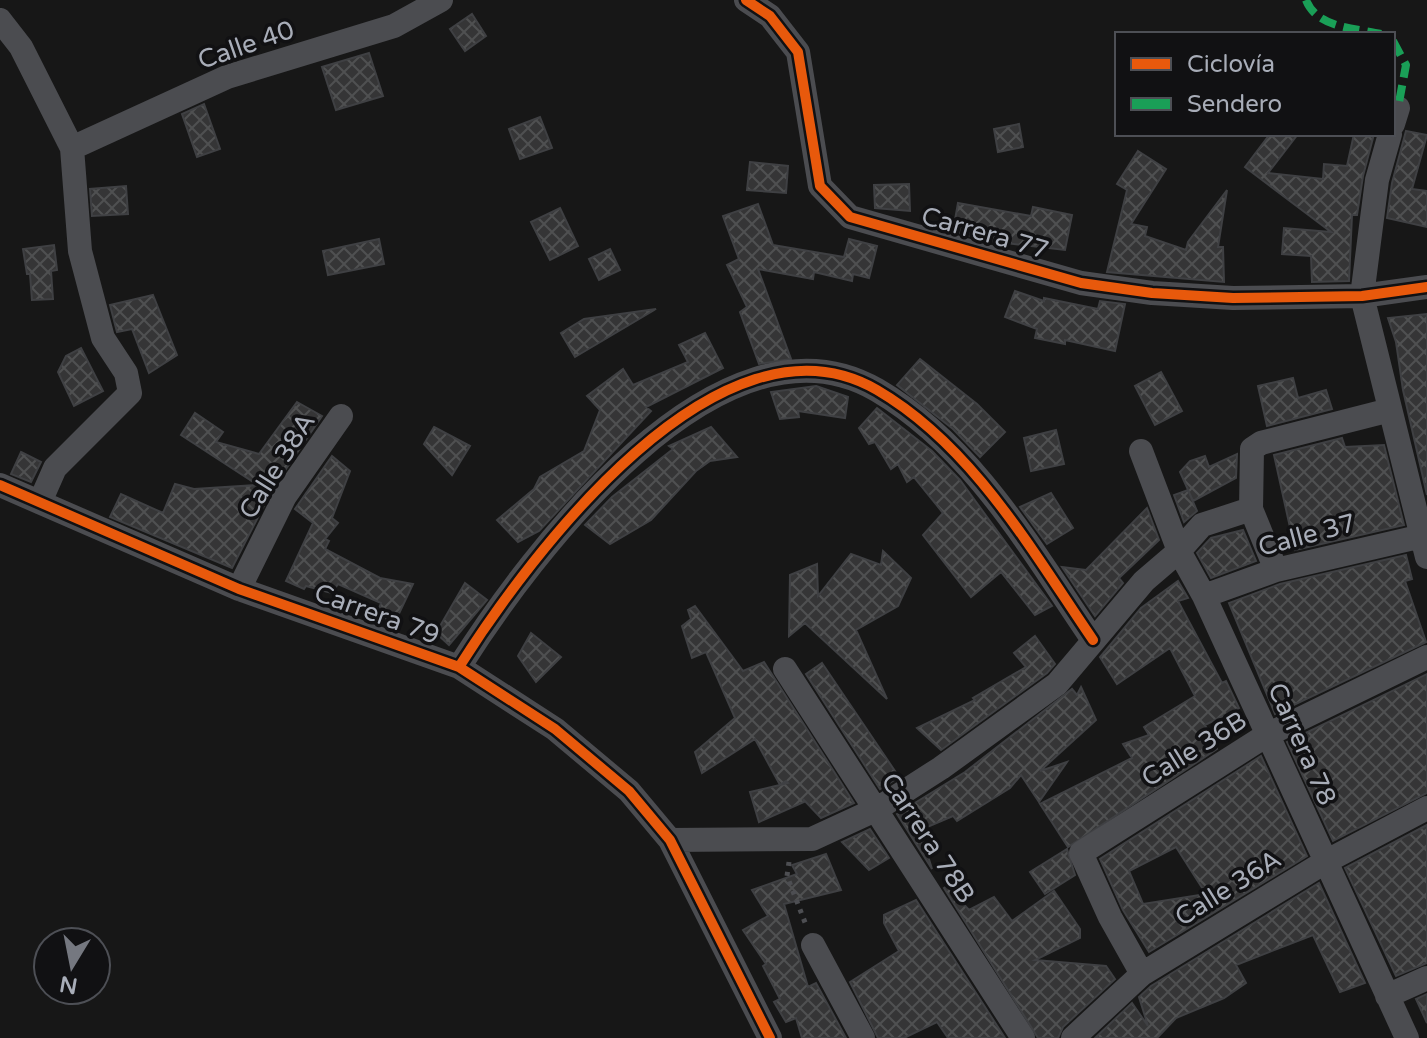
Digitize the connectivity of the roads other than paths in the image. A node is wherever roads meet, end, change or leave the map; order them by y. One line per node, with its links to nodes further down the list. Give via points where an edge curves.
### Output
1 (441, 0): 5 (street, Calle 40, via 394,26 227,77)
2 (746, 0): 7 (street, Carrera 77, via 770,16 798,52 820,186 850,217 1081,283 1220,297)
3 (0, 20): 5 (street, via 21,47)
4 (1389, 136): 7 (street, via 1377,180)
5 (72, 148): 12 (street, via 80,251 103,338 126,373 130,393 55,468)
6 (1427, 287): 7 (street, Carrera 77)
7 (1362, 296): 8 (street)
8 (1390, 410): 13 (street, via 1252,449); 14 (street)
9 (341, 416): 17 (street, Calle 38A, via 285,496)
10 (1145, 461): 15 (street, Carrera 78)
11 (0, 485): 12 (street, Carrera 79)
12 (40, 502): 17 (street, Carrera 79)
13 (1251, 509): 15 (street, via 1202,525); 16 (street)
14 (1425, 542): 16 (street, Calle 37)
15 (1179, 551): 18 (street, Carrera 78); 19 (street, via 1144,581)
16 (1276, 570): 18 (street, Calle 37)
17 (239, 589): 21 (street, Carrera 79)
18 (1204, 596): 23 (street, Carrera 78)
19 (1093, 640): 21 (street, via 1003,510 959,458 916,419 876,389 834,373 779,374 728,389 675,419 587,497 496,609); 25 (street, via 1057,684)
20 (1427, 657): 23 (street, Calle 36B)
21 (459, 667): 26 (street, Carrera 79, via 555,729 629,791)
22 (785, 669): 25 (street, Carrera 78B)
23 (1267, 735): 27 (street, Carrera 78); 29 (street, Calle 36B, via 1081,853)
24 (1427, 808): 27 (street, Calle 36A)
25 (877, 809): 26 (street, via 812,839); 34 (street, Carrera 78B)
26 (670, 840): 32 (street, Carrera 79)
27 (1325, 862): 29 (street, Calle 36A); 31 (street, Carrera 78)
28 (813, 945): 33 (street)
29 (1142, 974): 35 (street, Calle 36A)
30 (1427, 978): 31 (street)
31 (1387, 996): 36 (street, Carrera 78)
32 (770, 1038)
33 (863, 1038)
34 (1023, 1038)
35 (1073, 1038)
36 (1407, 1038)

